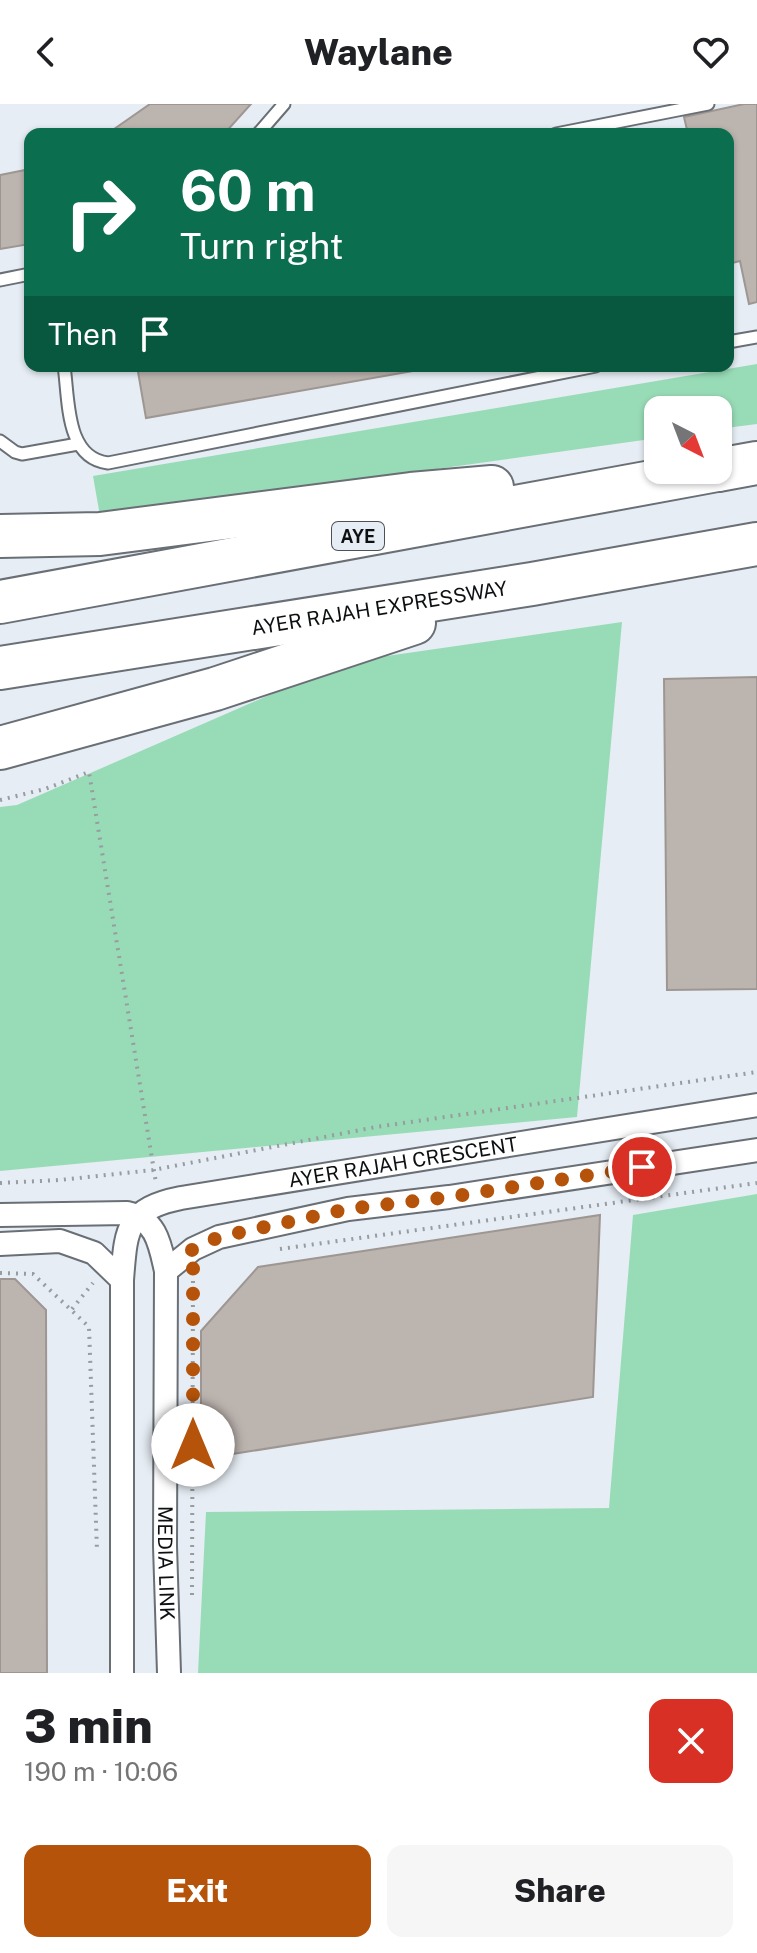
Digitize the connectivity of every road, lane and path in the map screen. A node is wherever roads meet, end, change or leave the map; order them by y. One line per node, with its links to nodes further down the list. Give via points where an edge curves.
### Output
1 (284, 104): 3 (lane)
2 (708, 104): 4 (lane)
3 (263, 128)
4 (586, 128)
5 (24, 275): 6 (lane)
6 (0, 280)
7 (757, 337): 8 (lane)
8 (734, 341)
9 (65, 372): 12 (lane)
10 (552, 372): 12 (lane, via 108,463 97,462)
11 (0, 441): 12 (lane, via 22,454)
12 (78, 444)
13 (644, 473): 15 (highway, via 411,494 100,534)
14 (644, 483): 18 (highway, AYE)
15 (0, 536)
16 (757, 544): 17 (highway, AYER RAJAH EXPRESSWAY)
17 (532, 584): 19 (highway, AYER RAJAH EXPRESSWAY); 20 (highway, via 215,689)
18 (0, 602)
19 (0, 668)
20 (0, 748)
21 (0, 800): 25 (path, via 89,772)
22 (757, 1072): 25 (path, via 376,1127)
23 (757, 1105): 29 (street, AYER RAJAH CRESCENT, via 181,1198 160,1202)
24 (757, 1150): 32 (street, via 348,1209 219,1237)
25 (153, 1170): 26 (path)
26 (0, 1183)
27 (757, 1183): 31 (path)
28 (0, 1215): 29 (street)
29 (139, 1216): 33 (street, MEDIA LINK, via 158,1234); 34 (street, via 126,1233)
30 (0, 1244): 34 (street, via 60,1241 94,1253)
31 (266, 1251)
32 (185, 1256): 33 (street); 38 (path, via 193,1264)
33 (166, 1271): 40 (street, MEDIA LINK)
34 (114, 1272): 36 (path); 39 (street)
35 (0, 1273): 36 (path, via 33,1274)
36 (72, 1309): 37 (path, via 89,1327)
37 (97, 1566)
38 (192, 1597)
39 (122, 1673)
40 (169, 1673)

